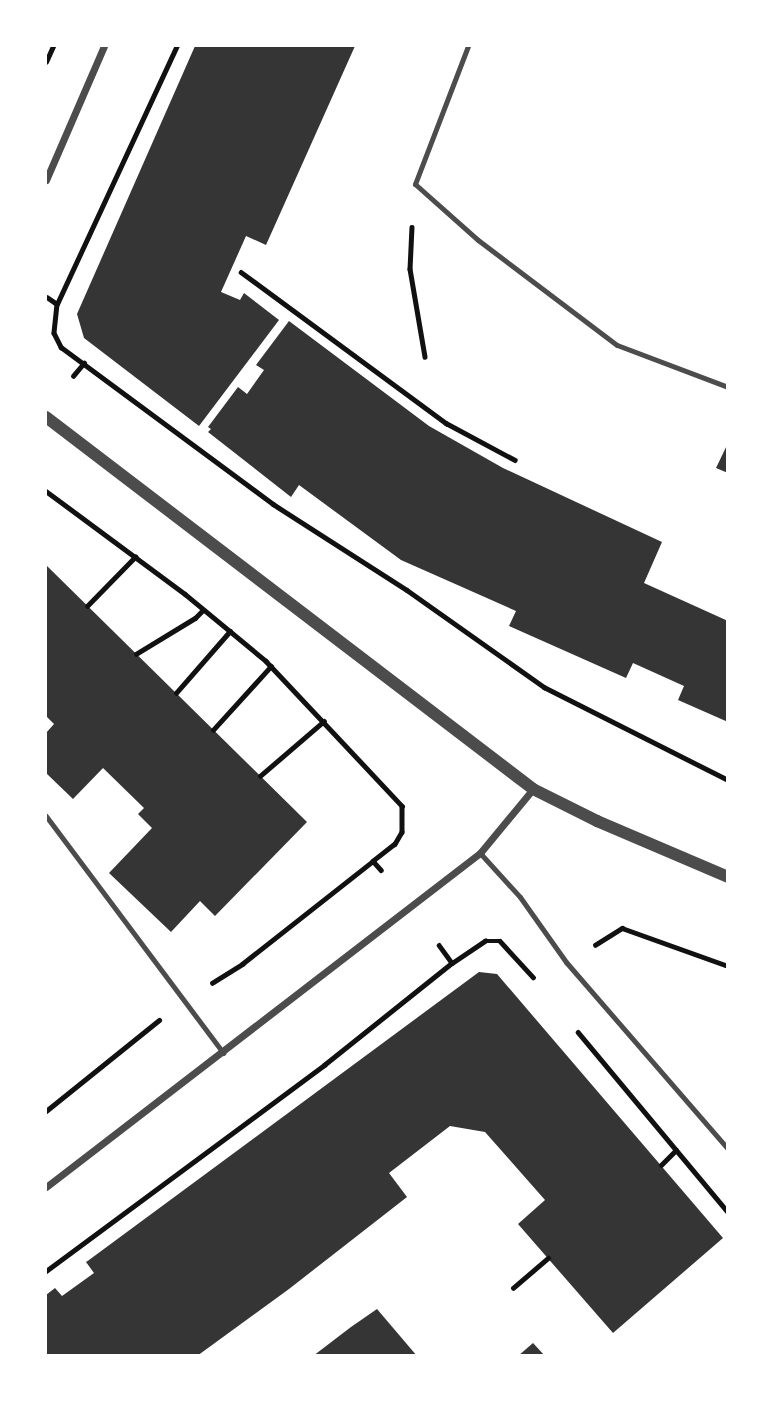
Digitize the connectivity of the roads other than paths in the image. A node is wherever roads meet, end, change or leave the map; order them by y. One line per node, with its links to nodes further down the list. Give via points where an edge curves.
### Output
1 (104, 46): 3 (street)
2 (468, 46): 4 (lane, via 415,184 478,240 617,345)
3 (46, 180)
4 (727, 387)
5 (46, 417): 6 (street)
6 (533, 789): 8 (street); 9 (street)
7 (46, 816): 10 (lane)
8 (480, 853): 10 (street); 11 (lane, via 520,897 566,962)
9 (727, 877)
10 (223, 1053): 12 (street)
11 (727, 1149)
12 (46, 1187)

